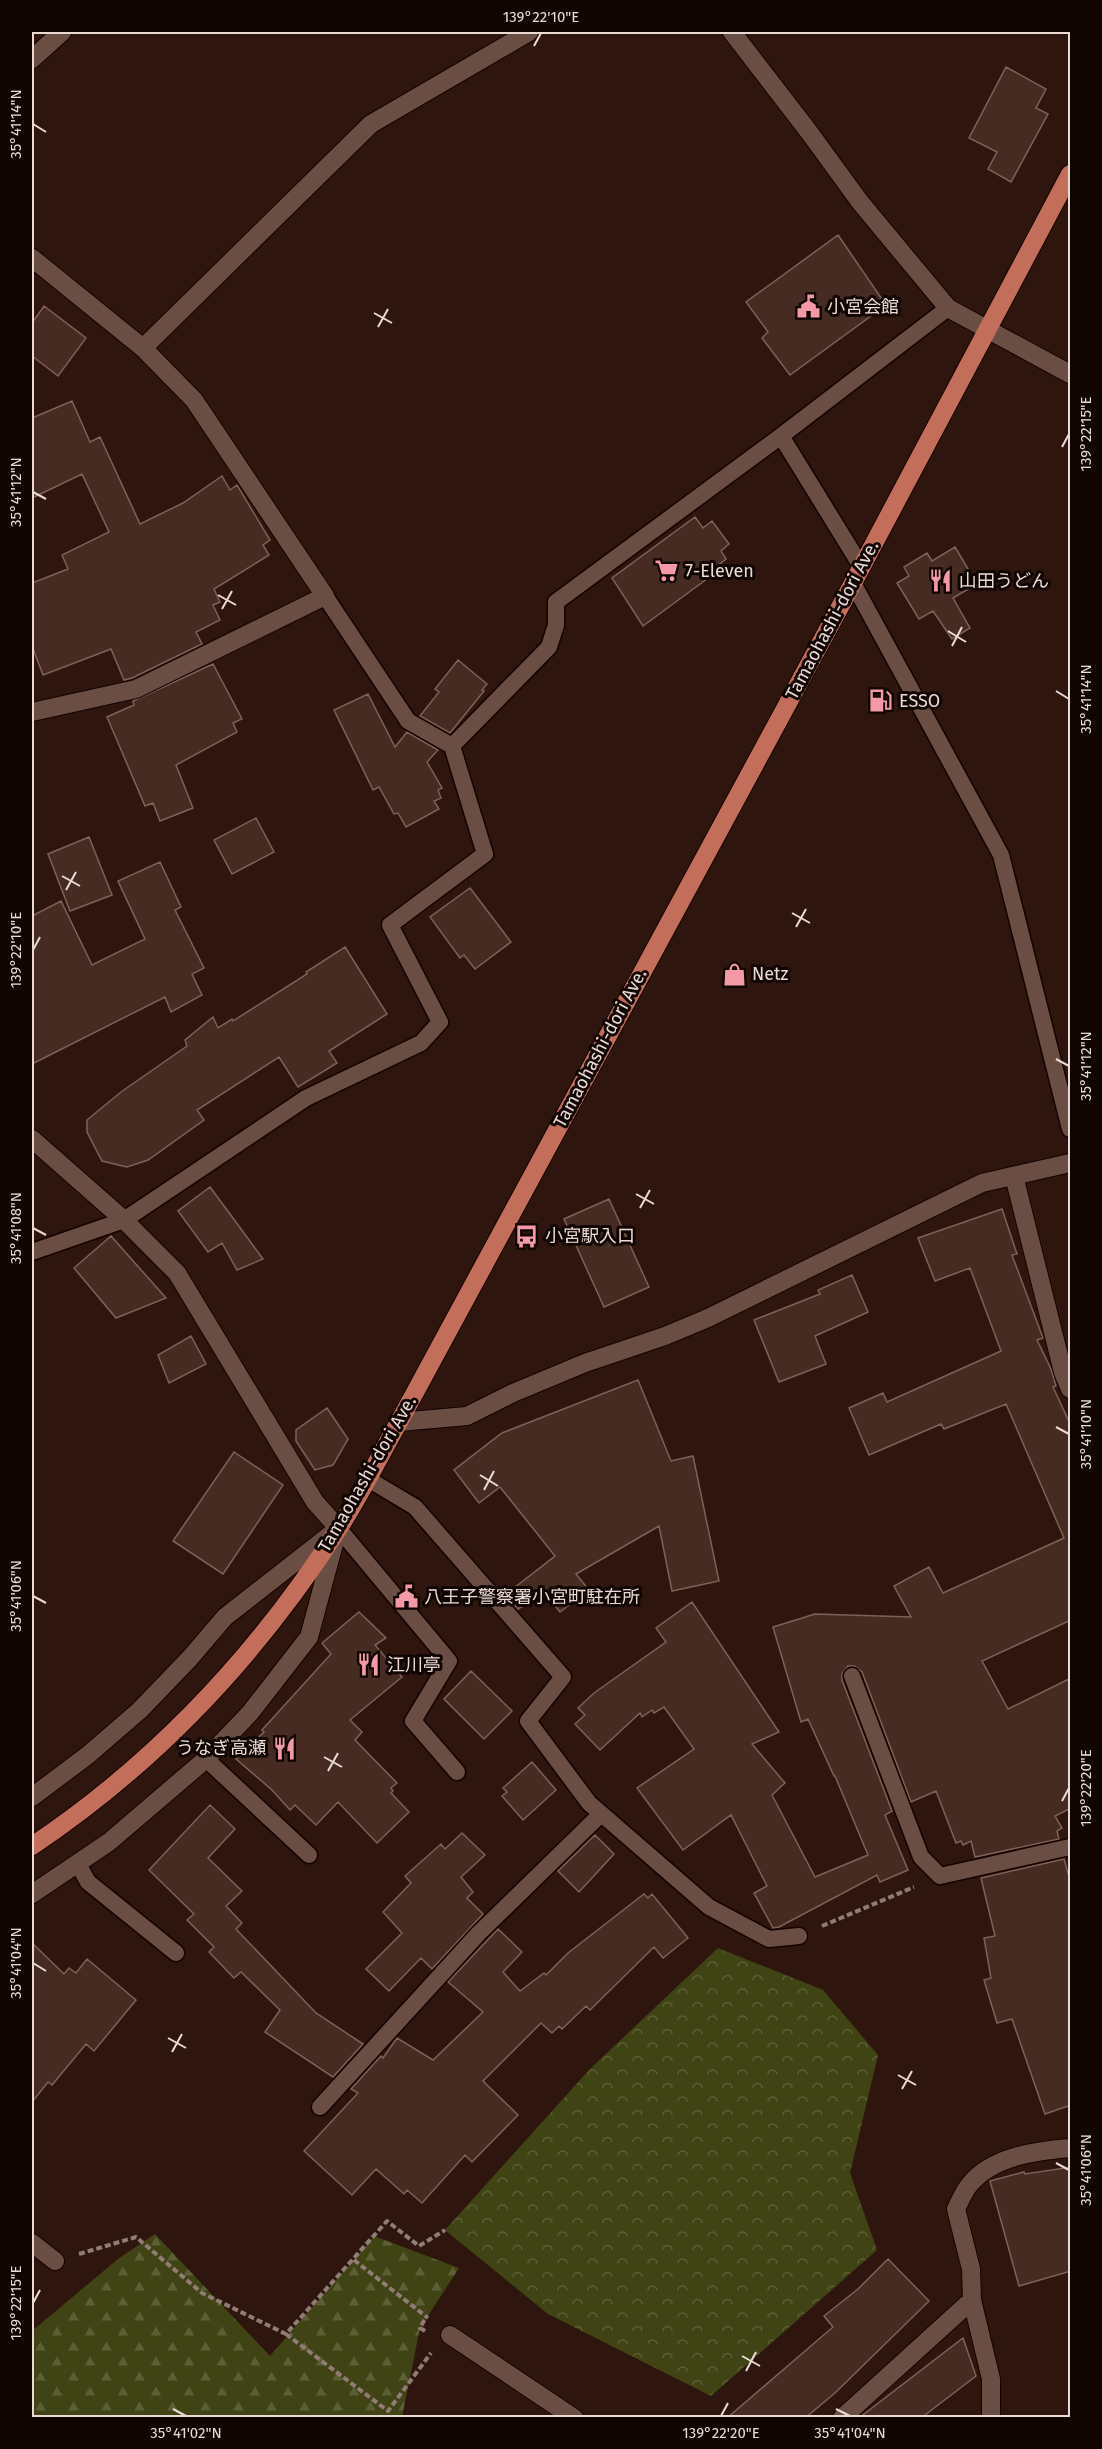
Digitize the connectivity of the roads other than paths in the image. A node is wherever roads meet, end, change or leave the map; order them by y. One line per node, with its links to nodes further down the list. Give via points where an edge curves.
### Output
1 (62, 32): 4 (street)
2 (529, 32): 9 (street, via 370,124)
3 (732, 32): 7 (street, via 860,202)
4 (32, 59)
5 (1071, 174): 8 (main road, Tamaohashi-dori Ave.)
6 (32, 258): 9 (street)
7 (948, 308): 8 (street); 11 (lane)
8 (986, 328): 10 (street); 12 (main road, Tamaohashi-dori Ave.)
9 (143, 348): 14 (street, via 194,400)
10 (1071, 374)
11 (781, 436): 12 (lane); 16 (lane, via 556,602 556,625 549,647)
12 (861, 566): 13 (main road, Tamaohashi-dori Ave.)
13 (853, 583): 17 (lane, via 1001,855); 24 (main road, Tamaohashi-dori Ave.)
14 (325, 596): 15 (street, via 136,689); 16 (lane, via 408,722)
15 (32, 712)
16 (452, 747): 21 (lane, via 485,855 390,925 440,1022 421,1043 306,1098)
17 (1071, 1129)
18 (32, 1138): 21 (street)
19 (1071, 1163): 20 (street)
20 (1014, 1176): 23 (street, via 1063,1372); 24 (street, via 982,1183 708,1318 585,1363 467,1416)
21 (124, 1220): 22 (lane); 26 (street, via 177,1273 309,1493)
22 (32, 1252)
23 (1071, 1389)
24 (399, 1422): 25 (main road, Tamaohashi-dori Ave.)
25 (368, 1479): 26 (main road, Tamaohashi-dori Ave.); 31 (lane, via 415,1507 563,1677 528,1721)
26 (339, 1528): 28 (street, via 309,1637 250,1713); 29 (lane, via 449,1661 413,1721); 30 (street, via 225,1617 140,1710); 32 (main road, Tamaohashi-dori Ave., via 279,1615 194,1713 109,1789)
27 (852, 1676): 33 (lane, via 921,1857 940,1876)
28 (206, 1759): 34 (lane); 35 (street)
29 (457, 1772)
30 (32, 1797)
31 (601, 1814): 37 (lane, via 709,1907 769,1939); 39 (lane, via 479,1933)
32 (32, 1846)
33 (1071, 1847)
34 (309, 1854)
35 (78, 1864): 36 (street); 38 (lane, via 88,1882)
36 (32, 1894)
37 (799, 1936)
38 (176, 1953)
39 (320, 2107)
40 (1071, 2148): 43 (street, via 1000,2161 970,2184 956,2209 971,2269)
41 (32, 2243): 42 (street)
42 (55, 2261)
43 (972, 2300): 46 (street); 47 (street, via 991,2379)
44 (441, 2336): 45 (street)
45 (574, 2418)
46 (842, 2418)
47 (991, 2418)

